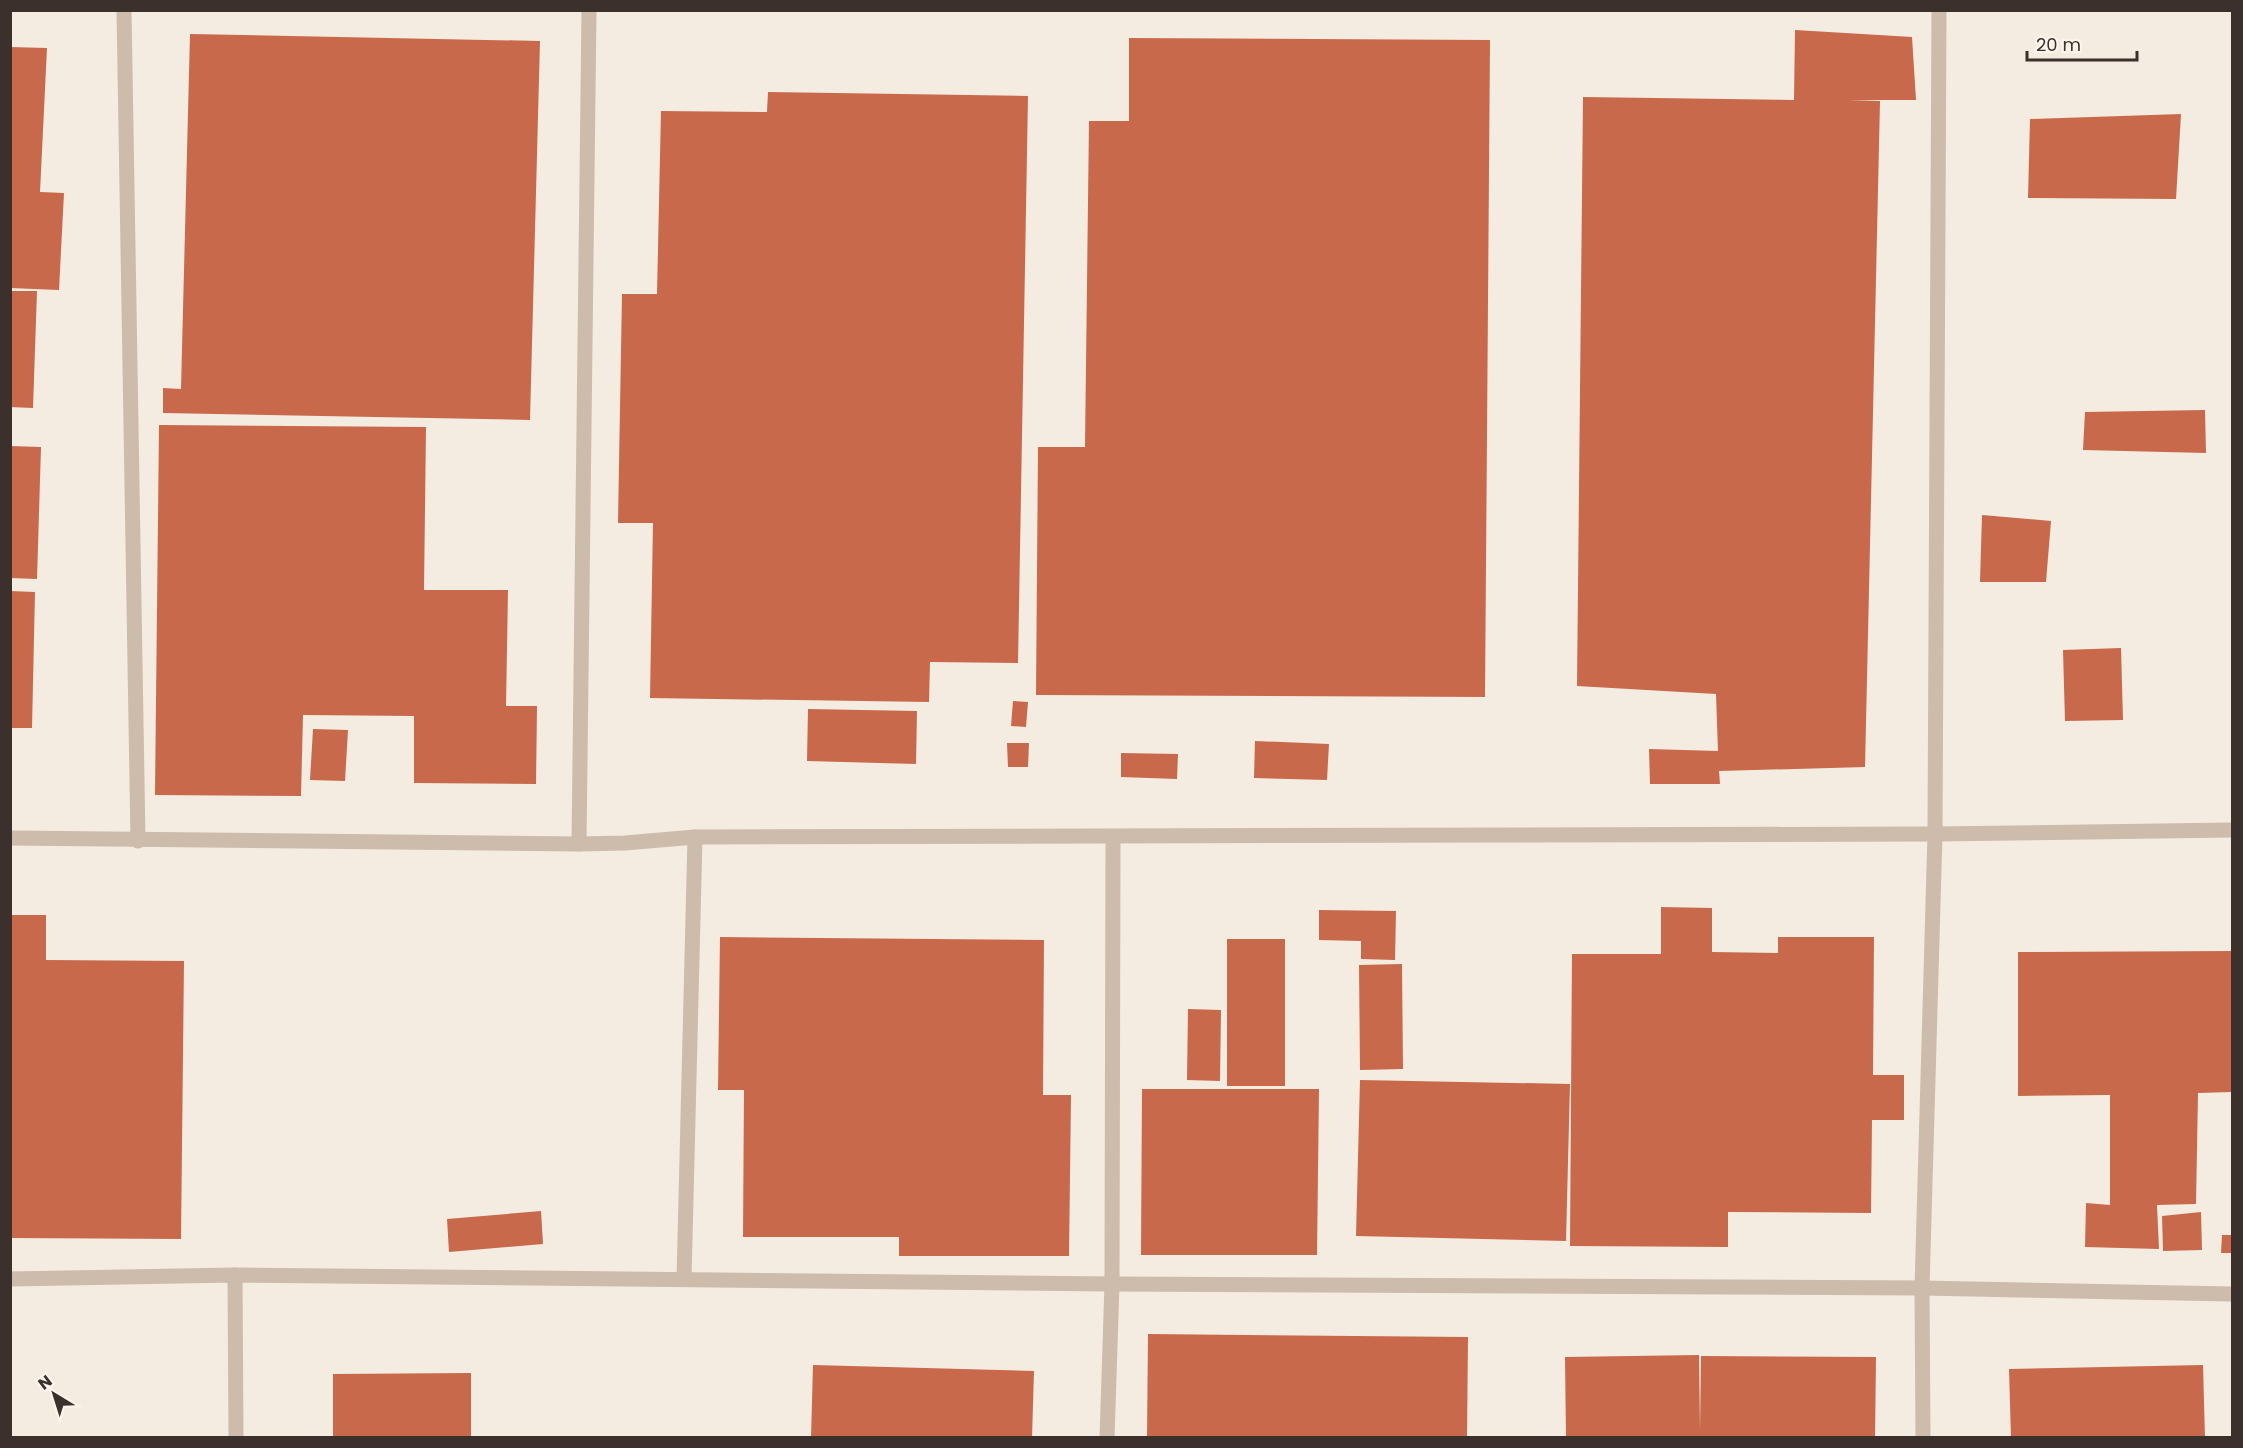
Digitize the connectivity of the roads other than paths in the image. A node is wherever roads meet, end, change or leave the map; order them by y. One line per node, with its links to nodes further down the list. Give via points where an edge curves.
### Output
1 (124, 10): 9 (street)
2 (589, 10): 10 (street)
3 (1939, 10): 5 (street)
4 (2232, 830): 5 (street)
5 (1935, 834): 7 (street); 15 (street)
6 (695, 837): 7 (street); 10 (street); 13 (street)
7 (1113, 837): 14 (street)
8 (10, 838): 9 (street)
9 (138, 841): 10 (street)
10 (579, 844)
11 (235, 1275): 12 (street); 13 (street); 17 (street)
12 (10, 1279)
13 (684, 1279): 14 (street)
14 (1112, 1284): 15 (street); 18 (street)
15 (1922, 1288): 16 (street); 19 (street)
16 (2232, 1294)
17 (237, 1437)
18 (1107, 1437)
19 (1923, 1437)

